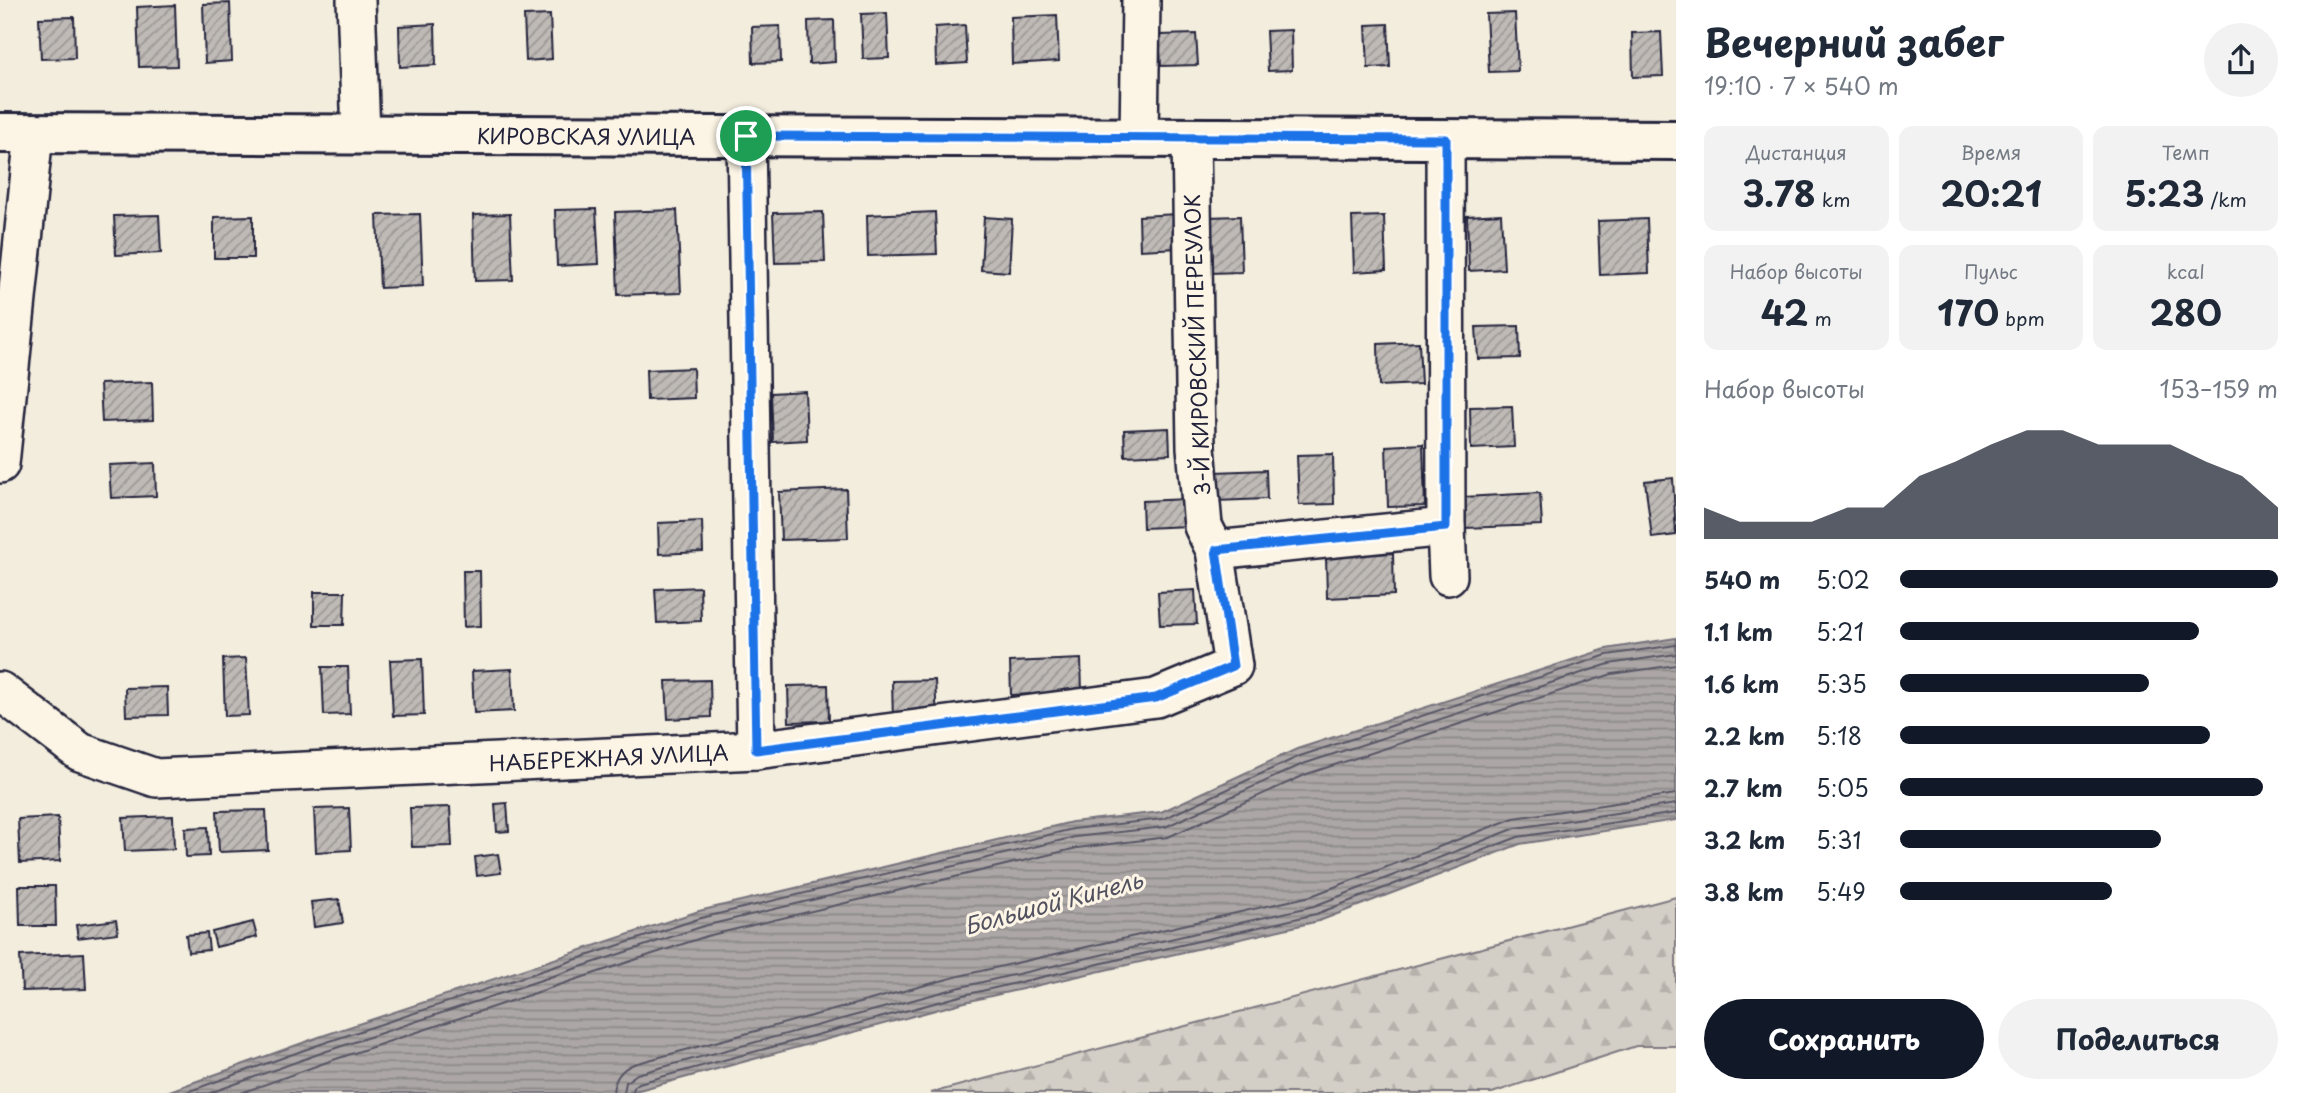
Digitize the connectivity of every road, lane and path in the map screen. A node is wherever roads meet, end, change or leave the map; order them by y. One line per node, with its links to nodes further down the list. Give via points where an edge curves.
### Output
1 (356, 0): 4 (street)
2 (1141, 0): 6 (street)
3 (17, 133): 4 (main road, КИРОВСКАЯ УЛИЦА); 10 (street)
4 (360, 134): 5 (main road, КИРОВСКАЯ УЛИЦА)
5 (746, 136): 6 (main road, КИРОВСКАЯ УЛИЦА); 16 (street)
6 (1139, 138): 7 (main road, КИРОВСКАЯ УЛИЦА)
7 (1191, 138): 8 (main road, КИРОВСКАЯ УЛИЦА); 12 (street, 3-Й КИРОВСКИЙ ПЕРЕУЛОК, via 1196,446 1203,526)
8 (1446, 139): 9 (main road, КИРОВСКАЯ УЛИЦА); 11 (street)
9 (1676, 140)
10 (0, 464)
11 (1446, 527): 12 (street); 13 (street)
12 (1216, 550): 14 (street, 3-Й КИРОВСКИЙ ПЕРЕУЛОК)
13 (1448, 576)
14 (1233, 666): 16 (street, НАБЕРЕЖНАЯ УЛИЦА, via 1156,698)
15 (0, 691): 16 (street, НАБЕРЕЖНАЯ УЛИЦА, via 80,752 156,778)
16 (756, 750)

